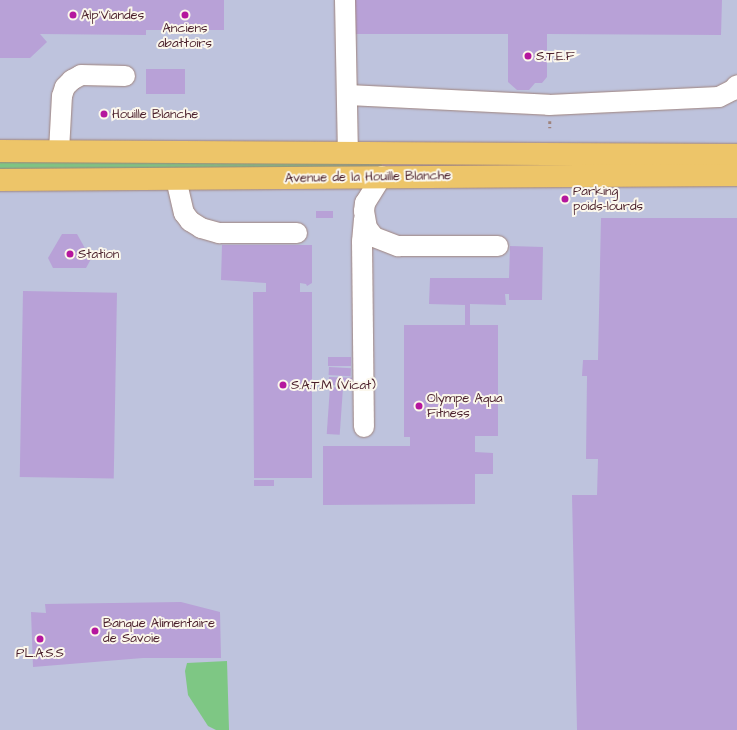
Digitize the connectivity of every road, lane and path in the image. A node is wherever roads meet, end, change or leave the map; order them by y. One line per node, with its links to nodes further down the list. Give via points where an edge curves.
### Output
1 (345, 0): 4 (lane)
2 (125, 76): 6 (lane, via 81,76 65,87 62,96)
3 (737, 85): 4 (lane, via 719,97 549,105)
4 (348, 95): 7 (lane)
5 (0, 151): 6 (main road, Avenue de la Houille Blanche)
6 (60, 151): 7 (main road, Avenue de la Houille Blanche)
7 (348, 152): 8 (main road, Avenue de la Houille Blanche)
8 (737, 155)
9 (382, 176): 10 (main road, Avenue de la Houille Blanche); 11 (main road, Avenue de la Houille Blanche); 13 (lane, via 365,203)
10 (737, 176)
11 (176, 179): 12 (main road, Avenue de la Houille Blanche); 14 (lane, via 184,212 190,221 201,228 219,233)
12 (0, 180)
13 (364, 219): 15 (lane, via 374,237 398,246); 16 (lane)
14 (297, 233)
15 (498, 246)
16 (364, 427)

